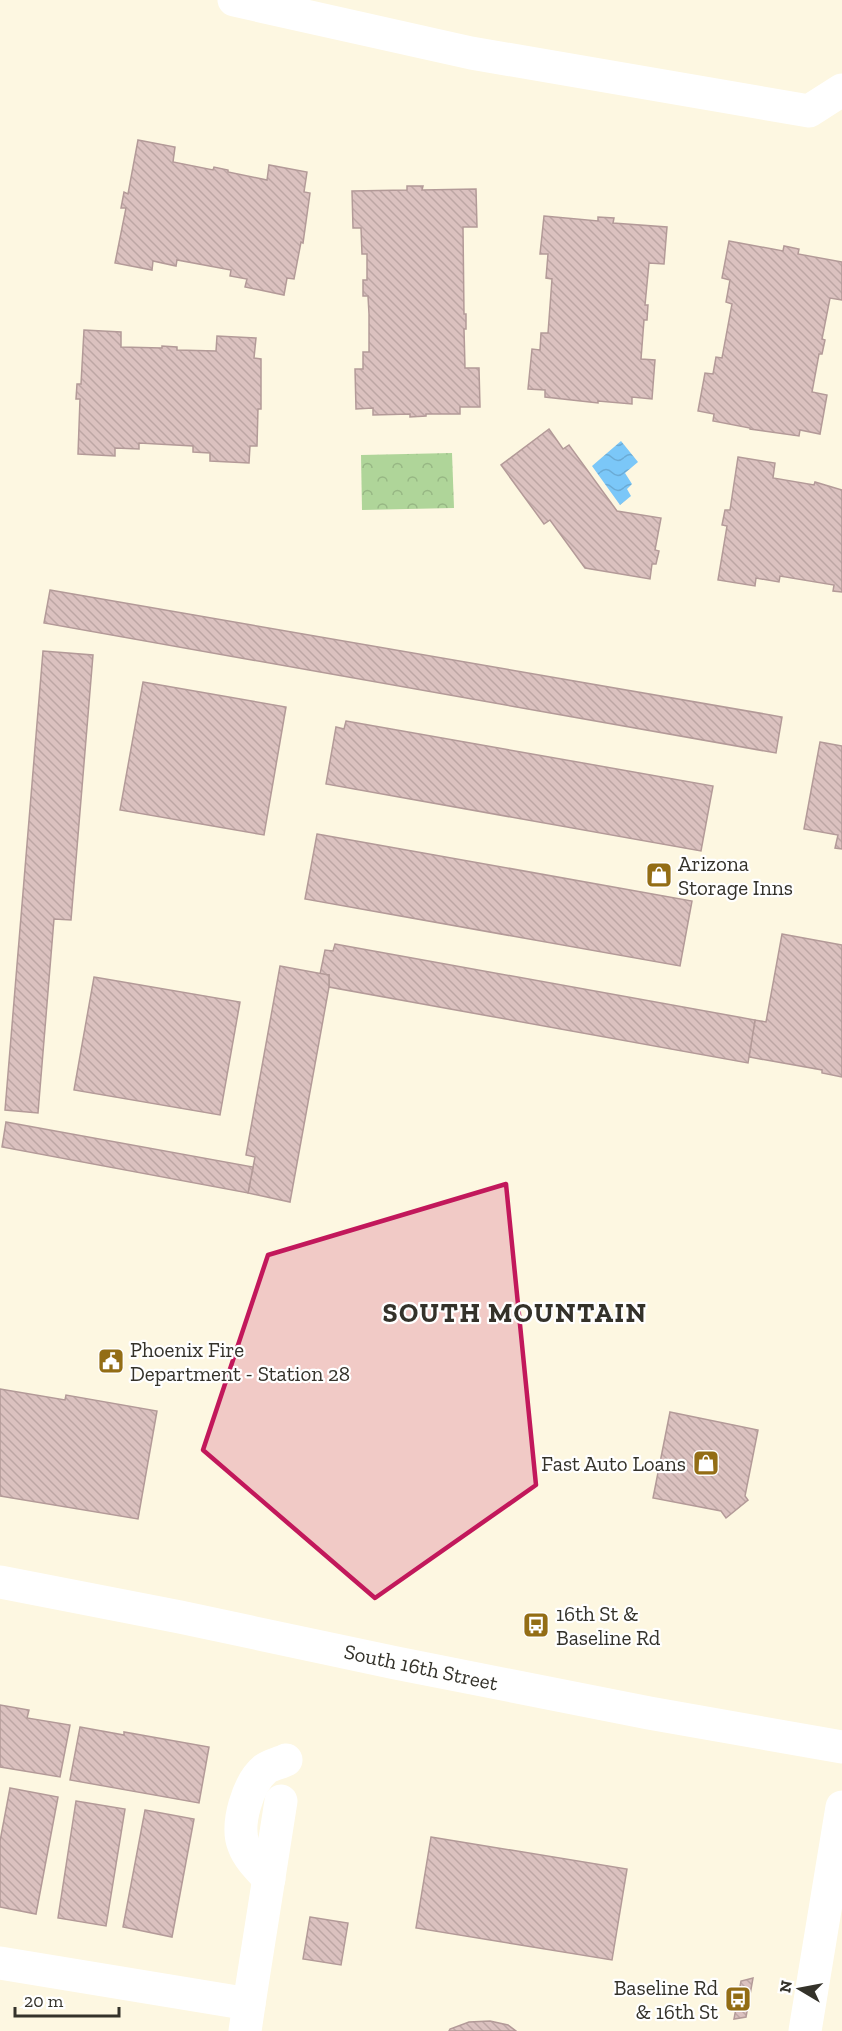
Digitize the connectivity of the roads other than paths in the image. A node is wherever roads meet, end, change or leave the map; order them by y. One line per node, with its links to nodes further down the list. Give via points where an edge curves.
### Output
1 (234, 0): 2 (main road, via 471,53 809,111)
2 (842, 90)
3 (0, 1582): 4 (main road, South 16th Street, via 396,1664)
4 (842, 1747)
5 (286, 1760): 8 (main road, via 265,1769 248,1793 241,1830 248,1855)
6 (281, 1802): 8 (main road)
7 (842, 1807): 11 (main road)
8 (269, 1879): 10 (main road)
9 (0, 1963): 10 (main road)
10 (247, 2018)
11 (805, 2031)

